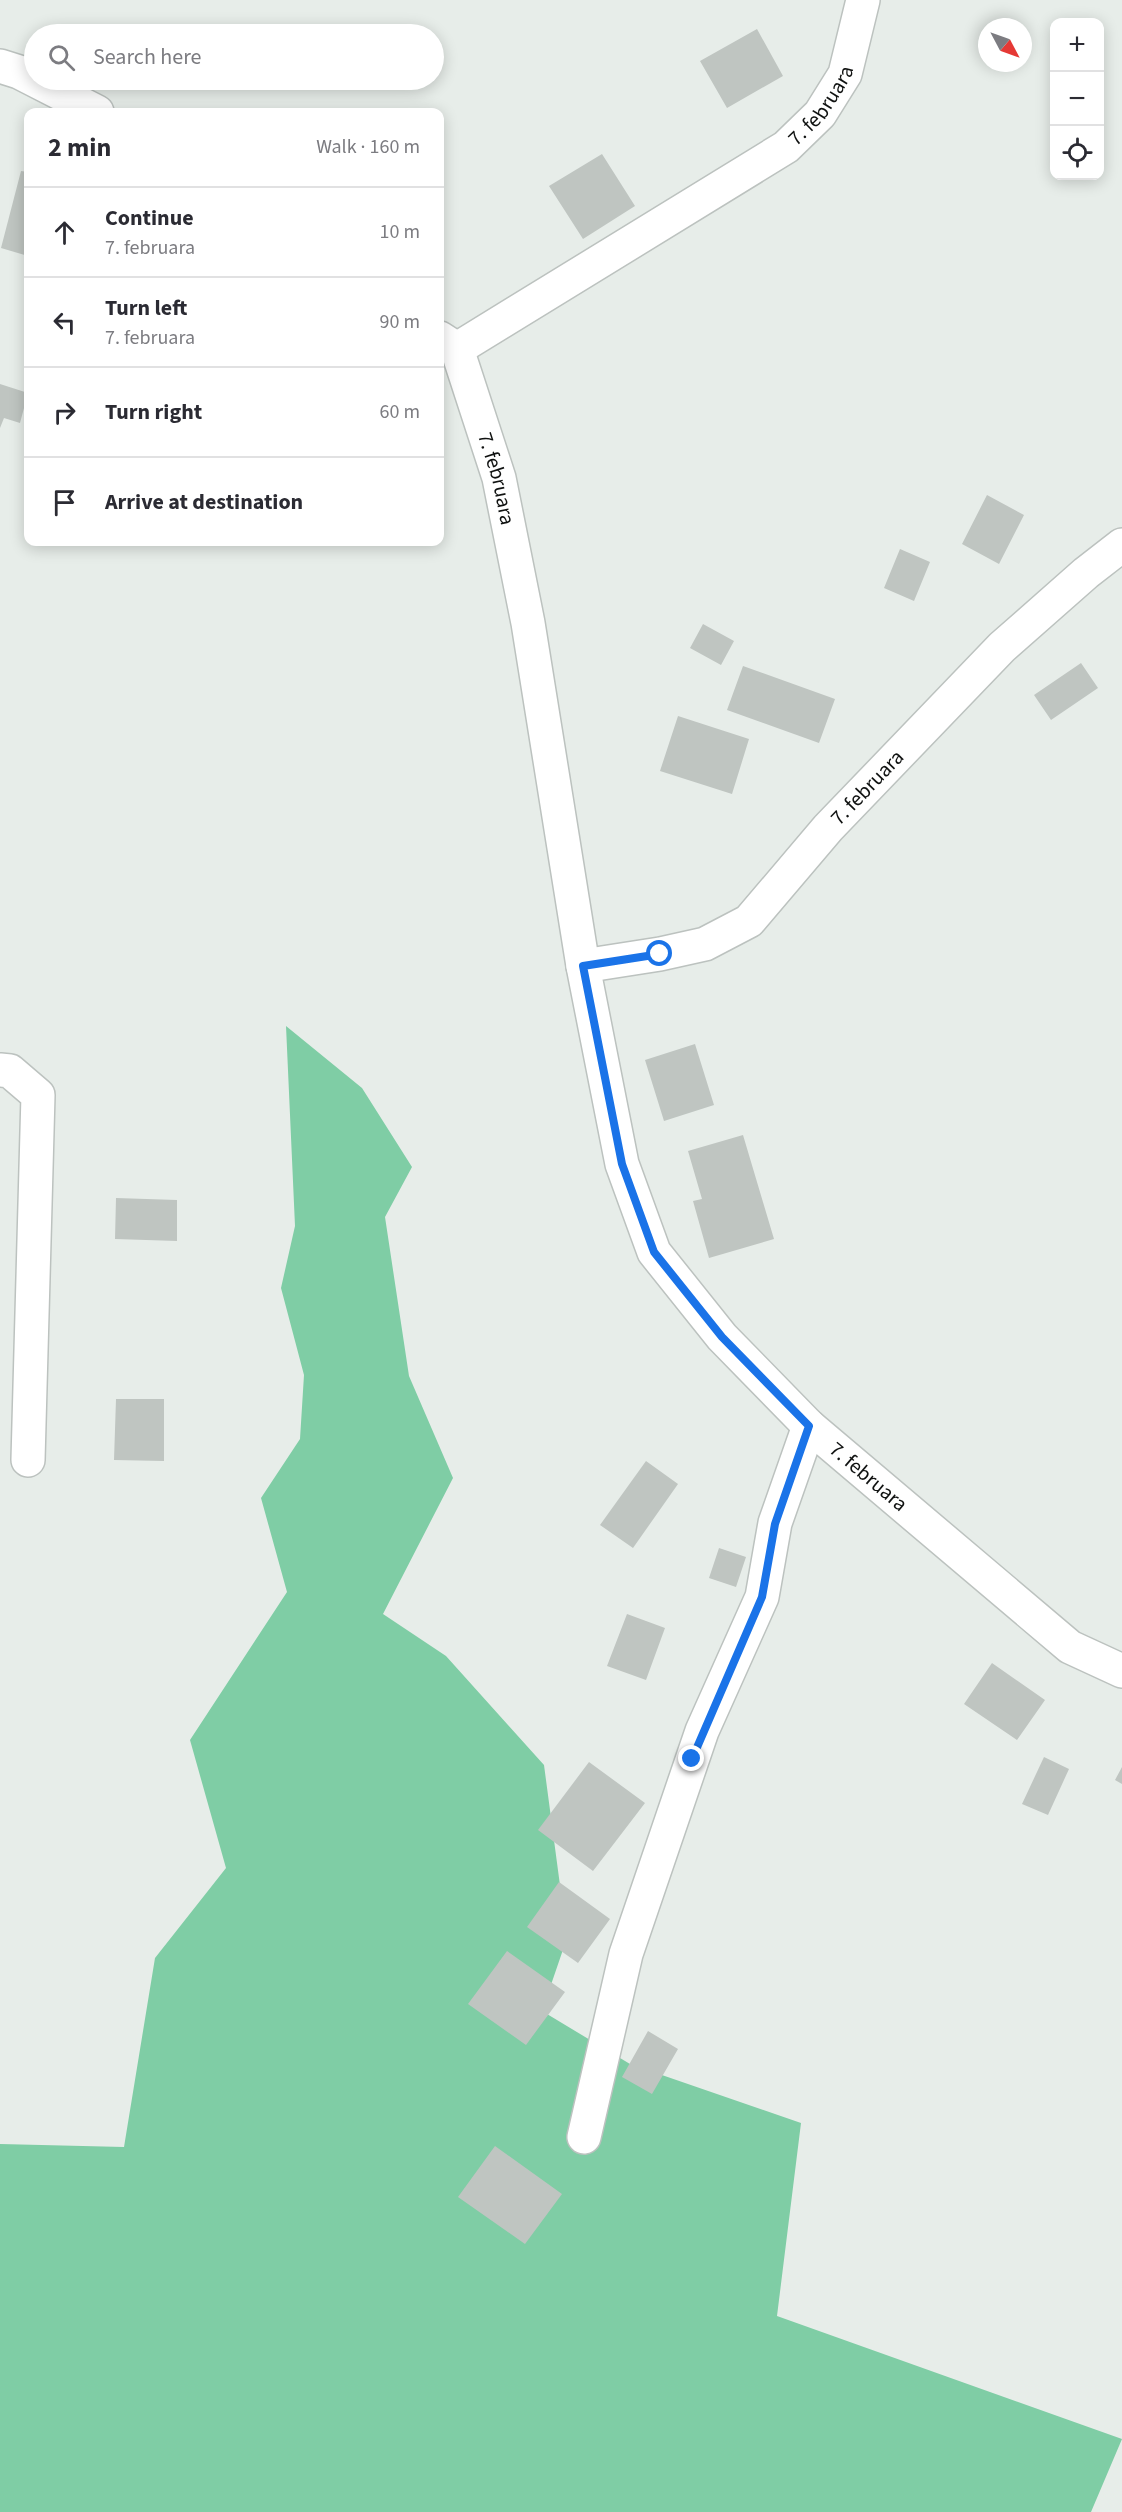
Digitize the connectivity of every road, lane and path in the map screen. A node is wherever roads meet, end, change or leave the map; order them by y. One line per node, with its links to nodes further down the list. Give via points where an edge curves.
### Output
1 (863, 0): 6 (street, 7. februara, via 845,74 820,114 786,147)
2 (0, 66): 3 (street)
3 (24, 75)
4 (54, 90): 5 (street)
5 (89, 108)
6 (448, 344): 8 (street, 7. februara, via 499,478 528,623)
7 (1122, 545): 8 (street, 7. februara, via 1002,647 828,828 749,921 705,944)
8 (583, 966): 10 (street, 7. februara, via 622,1164 654,1252 722,1337)
9 (0, 1070): 11 (street, via 10,1071 38,1095)
10 (809, 1426): 12 (street, 7. februara, via 1070,1647); 13 (street, via 775,1524 762,1597 702,1731 626,1954)
11 (28, 1460)
12 (1122, 1671)
13 (584, 2137)

